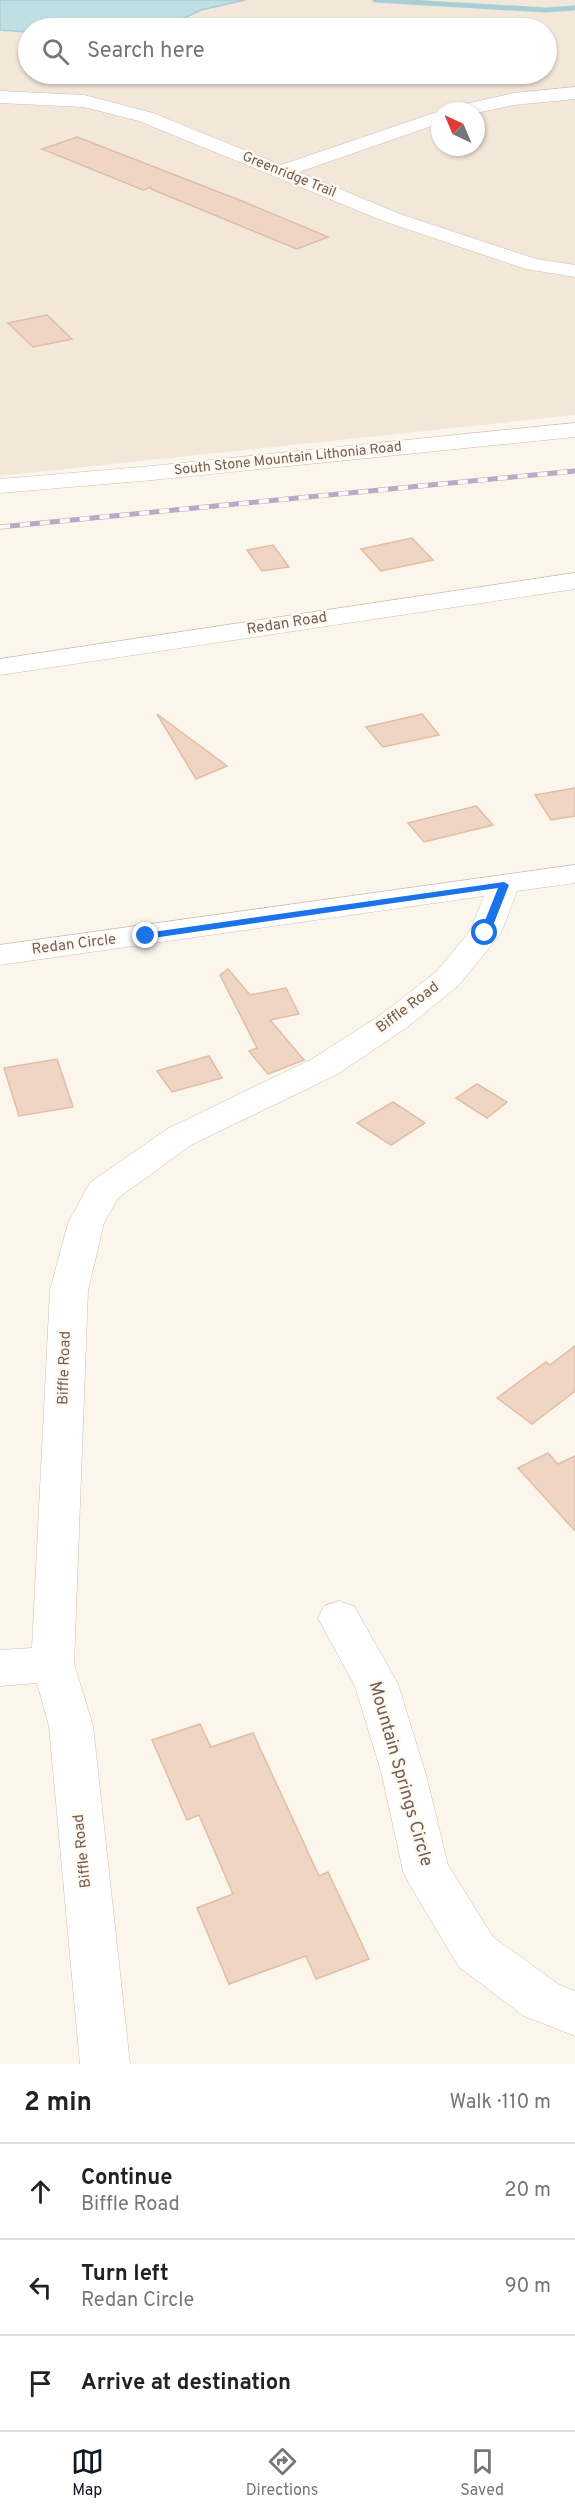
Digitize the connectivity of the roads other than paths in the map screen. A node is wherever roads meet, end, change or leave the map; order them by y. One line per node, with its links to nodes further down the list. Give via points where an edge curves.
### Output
1 (575, 93): 3 (street)
2 (0, 97): 5 (street, Greenridge Trail, via 84,101 146,117)
3 (485, 105)
4 (431, 120): 5 (street)
5 (281, 172): 6 (street, Greenridge Trail, via 393,218 522,262)
6 (575, 271)
7 (575, 430): 8 (street, South Stone Mountain Lithonia Road)
8 (0, 486)
9 (575, 581): 10 (street, Redan Road)
10 (0, 667)
11 (575, 874): 12 (street, Redan Circle)
12 (504, 885): 13 (street, Redan Circle); 15 (street, Biffle Road, via 485,933 448,978 394,1021 324,1067 179,1137 104,1190 86,1224 69,1290)
13 (0, 955)
14 (339, 1618): 17 (street, Mountain Springs Circle, via 376,1684 404,1775 426,1871 476,1952 541,2000)
15 (53, 1664): 16 (street); 18 (street, Biffle Road, via 71,1726)
16 (0, 1668)
17 (575, 2014)
18 (105, 2064)

